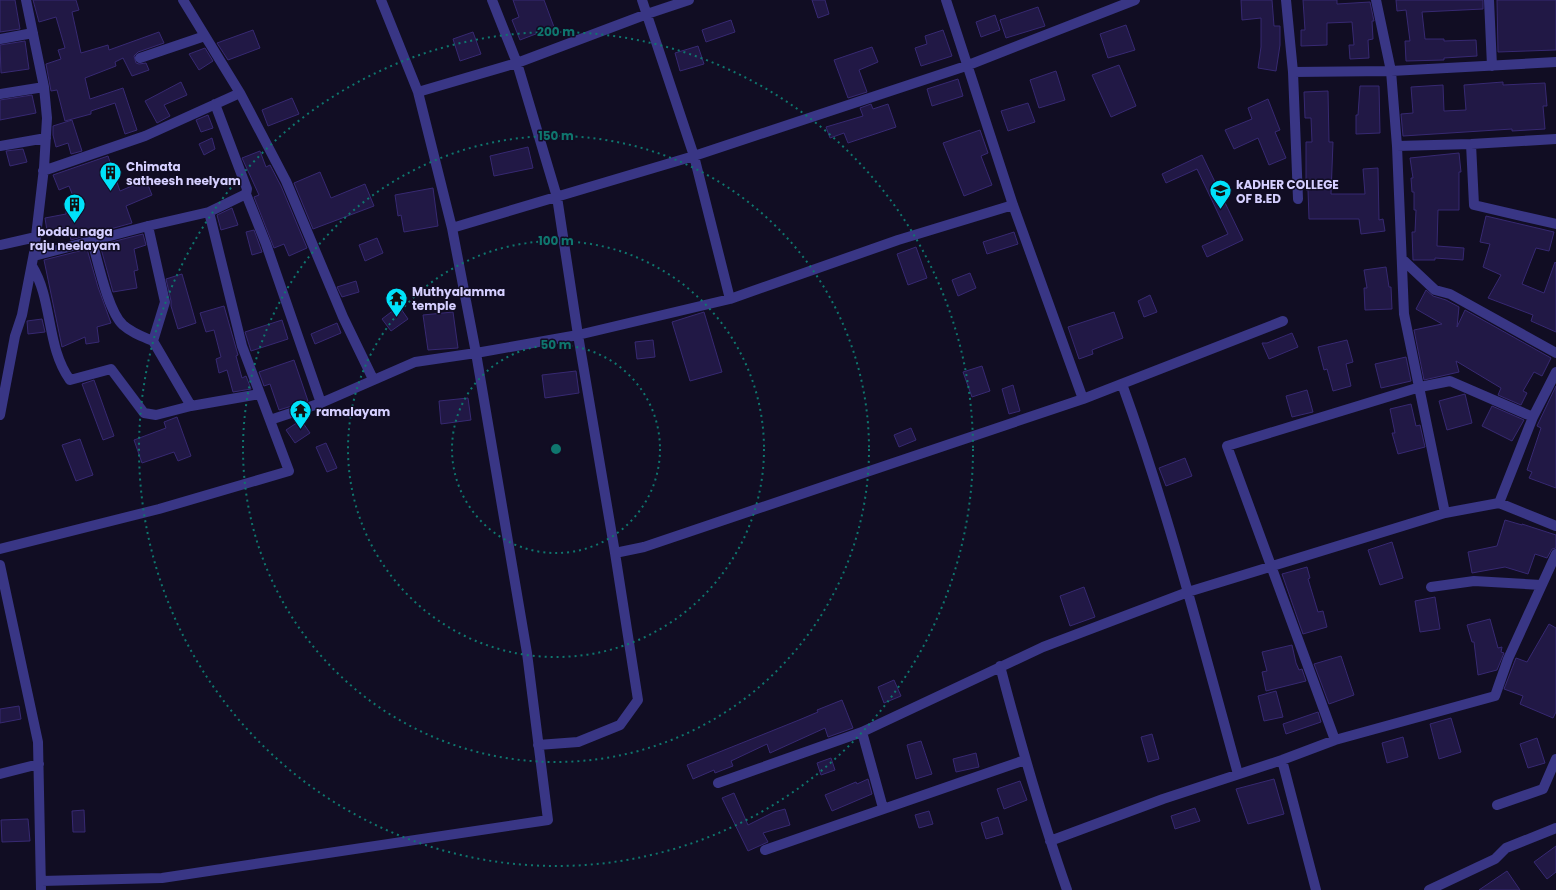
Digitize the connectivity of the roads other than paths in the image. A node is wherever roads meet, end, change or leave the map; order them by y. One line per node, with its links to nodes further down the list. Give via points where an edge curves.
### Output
1 (26, 0): 13 (street)
2 (183, 0): 14 (street)
3 (381, 0): 24 (street)
4 (492, 0): 18 (street)
5 (642, 0): 12 (street)
6 (689, 0): 12 (street)
7 (946, 0): 19 (street)
8 (1135, 0): 19 (street)
9 (1286, 0): 22 (street)
10 (1376, 0): 21 (street)
11 (1489, 0): 20 (street)
12 (647, 14): 18 (street); 33 (street)
13 (33, 33): 15 (street); 23 (street)
14 (205, 36): 16 (street); 25 (street)
15 (0, 39)
16 (140, 58)
17 (1556, 62): 20 (street)
18 (516, 63): 24 (street); 36 (street)
19 (966, 66): 33 (street); 38 (street)
20 (1492, 66): 21 (street)
21 (1391, 71): 22 (street); 32 (street)
22 (1293, 72): 37 (street)
23 (44, 87): 26 (street); 28 (street)
24 (418, 92): 42 (street)
25 (240, 93): 27 (street); 55 (street, via 286,180 340,310)
26 (0, 94)
27 (215, 104): 34 (street, via 144,136); 35 (street, via 247,189)
28 (46, 138): 31 (street); 34 (street)
29 (1556, 139): 30 (street)
30 (1471, 144): 32 (street); 40 (street, via 1474,206)
31 (0, 146)
32 (1397, 146): 46 (street)
33 (694, 156): 36 (street); 48 (street)
34 (43, 171): 43 (street)
35 (246, 194): 39 (street); 61 (street)
36 (557, 197): 42 (street); 50 (street)
37 (1298, 199)
38 (1013, 205): 48 (street, via 898,240); 59 (street)
39 (209, 212): 41 (street); 58 (street, via 242,346)
40 (1556, 224)
41 (148, 226): 44 (street); 51 (street, via 165,302)
42 (452, 228): 52 (street)
43 (36, 237): 45 (street); 47 (street)
44 (92, 241): 47 (street); 51 (street, via 112,308 121,324 134,334)
45 (0, 245)
46 (1402, 259): 53 (street, via 1435,290 1450,294); 57 (street, via 1404,314)
47 (33, 261): 60 (street); 62 (street, via 53,336 64,371 70,380 111,369 144,413 156,415)
48 (730, 299): 50 (street)
49 (1283, 321): 56 (street)
50 (578, 335): 52 (street); 70 (street)
51 (153, 340): 62 (street)
52 (476, 353): 55 (street, via 415,362); 80 (street, via 527,653)
53 (1556, 353)
54 (1556, 372): 64 (street)
55 (373, 380): 61 (street)
56 (1122, 384): 59 (street); 76 (street, via 1147,453)
57 (1420, 387): 64 (street, via 1450,381); 67 (street); 73 (street, via 1227,446)
58 (260, 394): 62 (street); 65 (street)
59 (1084, 399): 70 (street, via 652,544)
60 (1, 401): 63 (street)
61 (321, 403): 65 (street)
62 (191, 406)
63 (0, 415)
64 (1533, 417): 66 (street)
65 (270, 420): 69 (street, via 289,471 159,509)
66 (1499, 503): 67 (street); 68 (street)
67 (1445, 513): 73 (street)
68 (1556, 526)
69 (0, 550)
70 (616, 553): 80 (street, via 638,700 620,725 578,742)
71 (1556, 554): 74 (street)
72 (0, 565): 84 (street, via 38,742)
73 (1272, 567): 76 (street); 79 (street)
74 (1541, 585): 75 (street, via 1474,581); 79 (street, via 1508,659 1495,696)
75 (1431, 587)
76 (1188, 592): 77 (street); 86 (street)
77 (1000, 666): 78 (street); 81 (street)
78 (862, 732): 87 (street); 89 (street)
79 (1335, 740): 82 (street)
80 (538, 745): 93 (street, via 548,820 162,878)
81 (1025, 760): 89 (street); 91 (street)
82 (1282, 760): 86 (street); 95 (street)
83 (1556, 760): 88 (street, via 1543,789)
84 (39, 764): 85 (street); 93 (street)
85 (0, 774)
86 (1238, 774): 91 (street, via 1163,799)
87 (718, 784)
88 (1496, 805)
89 (883, 808): 92 (street)
90 (1556, 828): 96 (street, via 1506,848 1495,859)
91 (1050, 842): 94 (street)
92 (765, 850)
93 (41, 886)
94 (1067, 890)
95 (1316, 890)
96 (1429, 890)

